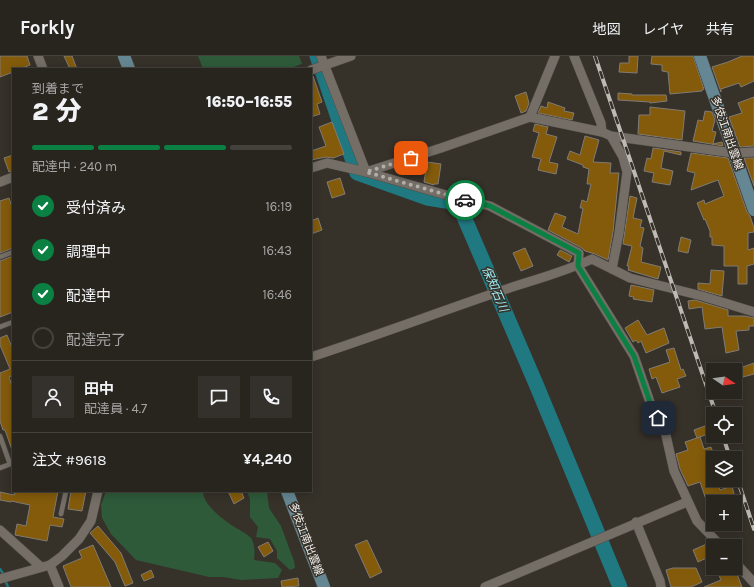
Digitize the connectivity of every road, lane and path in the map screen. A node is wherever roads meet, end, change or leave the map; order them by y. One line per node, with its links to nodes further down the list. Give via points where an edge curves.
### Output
1 (38, 56): 9 (street)
2 (124, 56): 10 (main road)
3 (321, 56): 8 (street)
4 (351, 56): 8 (street)
5 (555, 56): 12 (street)
6 (574, 56): 13 (street, via 601,123)
7 (700, 56): 16 (main road, 多伎江南出雲線)
8 (324, 66): 11 (street); 18 (street)
9 (43, 68)
10 (129, 68)
11 (312, 70)
12 (530, 117): 13 (street); 18 (street)
13 (602, 132): 14 (street)
14 (612, 136): 16 (street); 25 (street, via 623,157 627,172)
15 (754, 152): 16 (street)
16 (733, 153): 21 (main road, 多伎江南出雲線)
17 (312, 168): 18 (street, via 327,164)
18 (366, 172): 24 (street, via 490,206 579,253)
19 (12, 177): 20 (street)
20 (0, 181)
21 (754, 210)
22 (12, 252): 23 (lane)
23 (0, 257)
24 (578, 266): 25 (street, via 592,259); 29 (street, via 492,293); 36 (street, via 634,356 651,405 665,431 674,471)
25 (612, 269): 26 (street, via 630,278)
26 (754, 312)
27 (12, 322): 28 (lane)
28 (0, 327)
29 (312, 357)
30 (0, 436): 31 (lane)
31 (11, 464): 32 (lane)
32 (0, 468)
33 (66, 492): 37 (lane)
34 (98, 492): 41 (street, via 91,520 79,539)
35 (287, 492): 47 (main road, 多伎江南出雲線)
36 (687, 502): 38 (street); 40 (street, via 697,521)
37 (61, 514)
38 (636, 522): 48 (street); 49 (street)
39 (0, 530): 42 (street)
40 (714, 539)
41 (50, 565): 42 (street); 46 (street)
42 (41, 567): 44 (street)
43 (742, 570): 45 (street)
44 (1, 579)
45 (754, 583)
46 (59, 587)
47 (324, 587)
48 (485, 587)
49 (661, 587)

